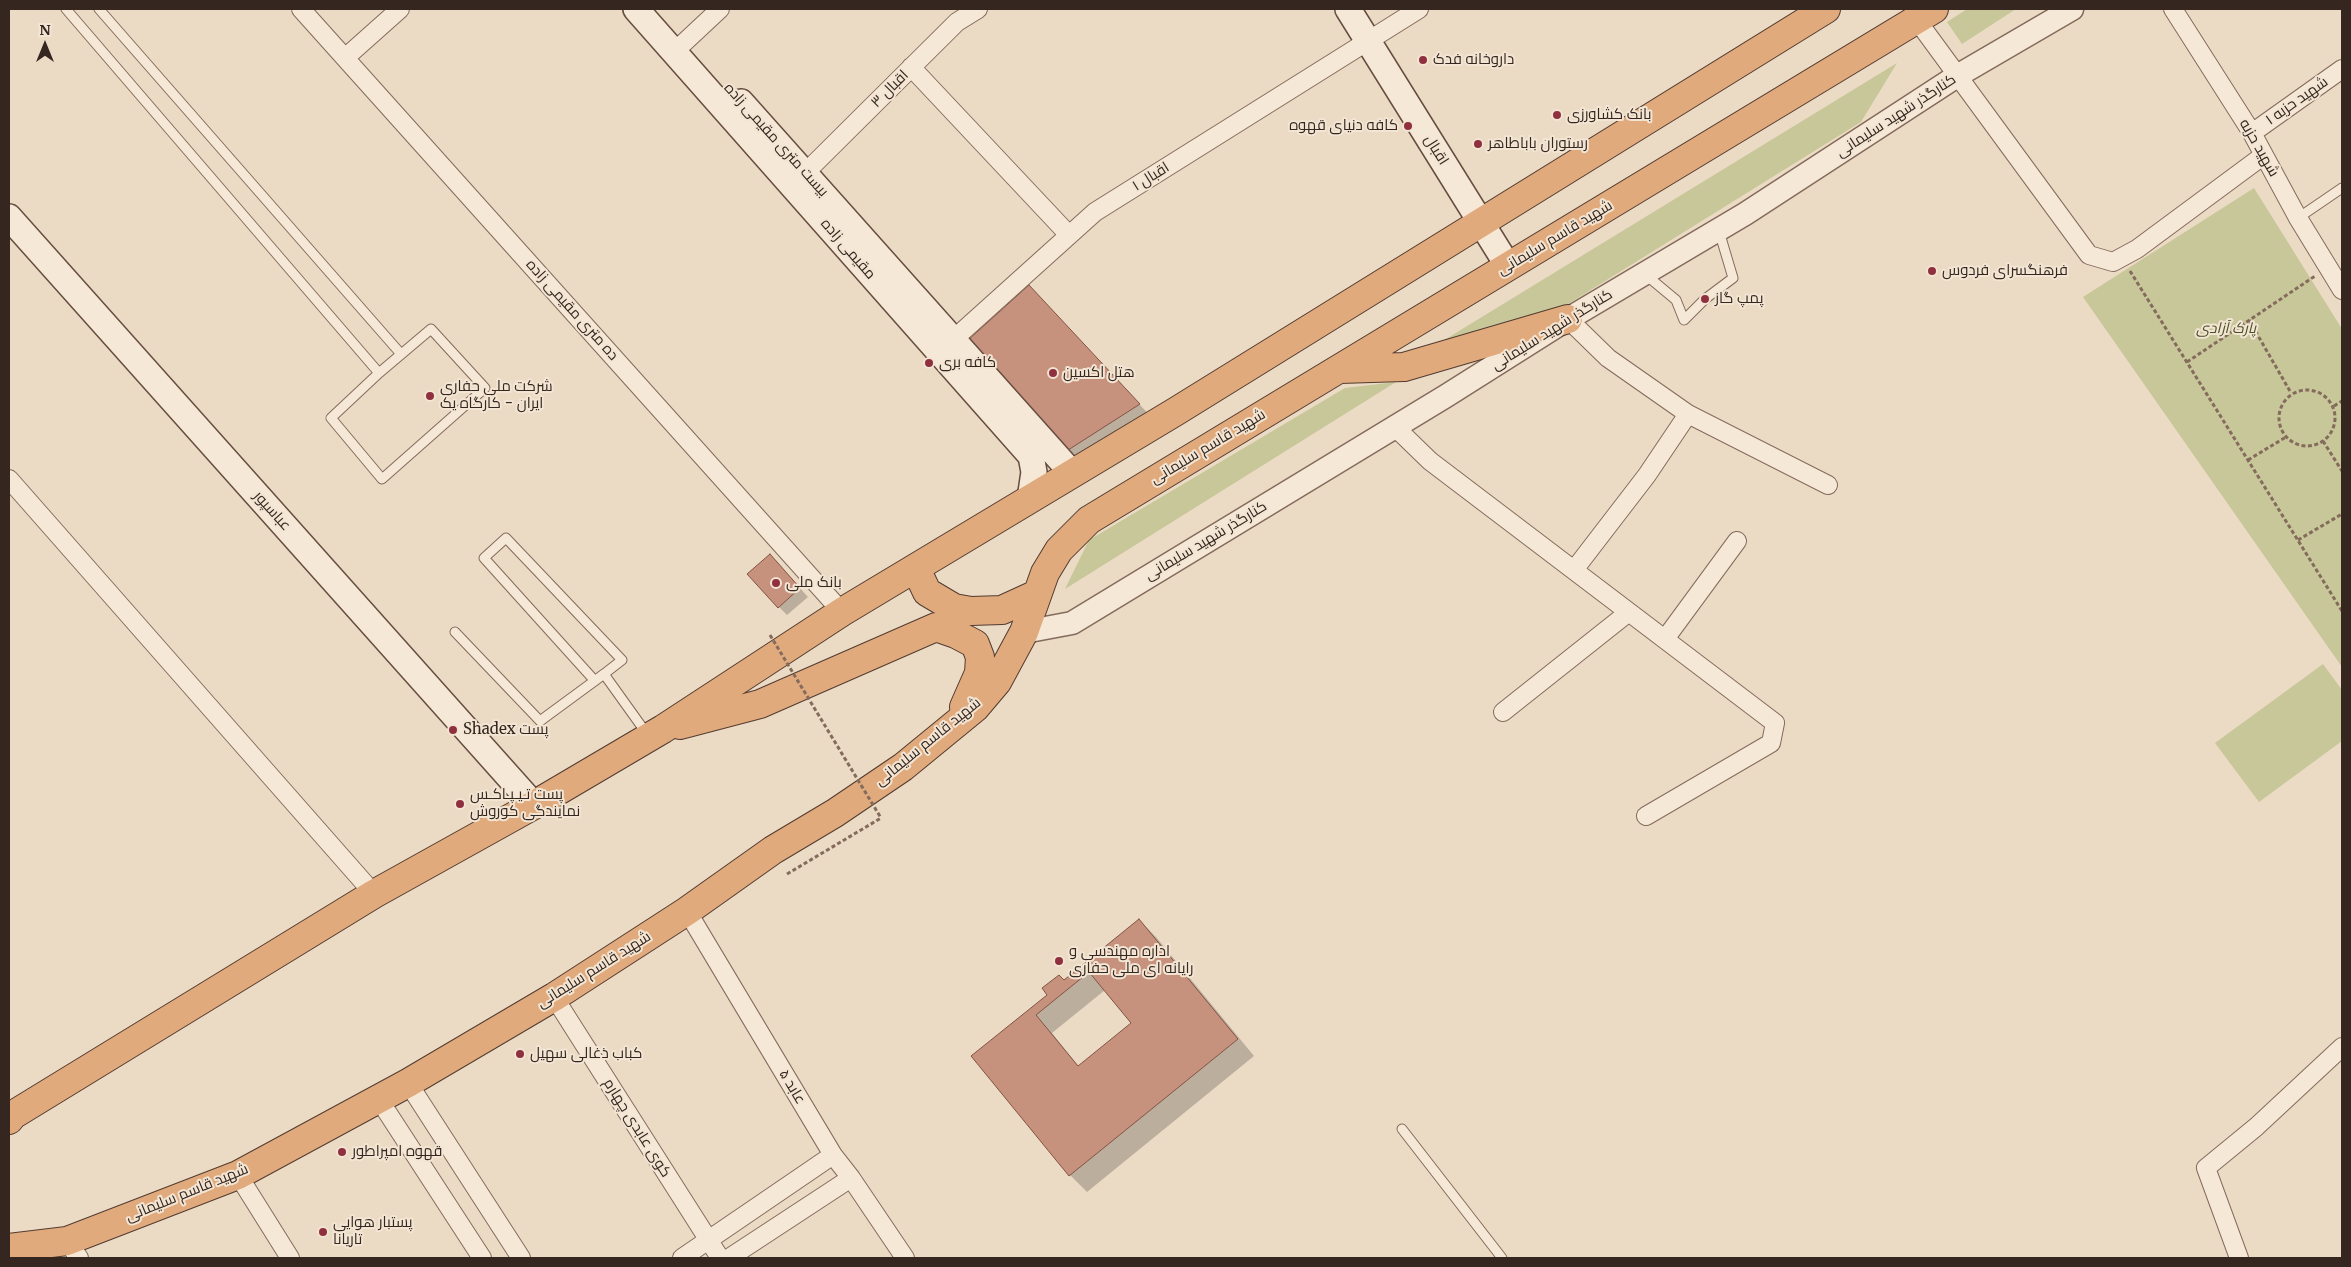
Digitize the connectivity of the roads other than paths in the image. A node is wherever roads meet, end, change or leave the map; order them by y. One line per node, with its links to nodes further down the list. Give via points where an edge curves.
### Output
1 (66, 9): 37 (lane)
2 (99, 9): 35 (lane)
3 (301, 9): 17 (street, ده متری مقیمی زاده)
4 (400, 9): 17 (street)
5 (636, 9): 16 (main road)
6 (658, 9): 16 (main road, بیست متری مقیمی زاده)
7 (720, 9): 16 (street)
8 (978, 9): 18 (street, اقبال ۳, via 957,22)
9 (1348, 9): 15 (main road, اقبال)
10 (1419, 9): 15 (street, اقبال ۱)
11 (1826, 9): 27 (highway)
12 (2072, 9): 20 (street, کنارگذر شهید سلیمانی)
13 (2174, 9): 21 (street, شهید حزبه)
14 (1925, 14): 20 (street); 30 (highway, شهید قاسم سلیمانی)
15 (1368, 40): 27 (main road, اقبال); 29 (street, اقبال ۱, via 1095,212)
16 (680, 46): 23 (main road, بیست متری مقیمی زاده)
17 (345, 58): 48 (street, ده متری مقیمی زاده)
18 (911, 67): 23 (street, اقبال ۳); 29 (street)
19 (2342, 69): 21 (street, شهید حزبه ۱)
20 (1957, 76): 22 (street, via 2089,255 2113,262 2137,249); 28 (street, کنارگذر شهید سلیمانی)
21 (2252, 133): 22 (street, شهید حزبه)
22 (2264, 155): 26 (street, شهید حزبه)
23 (799, 180): 34 (main road, بیست متری مقیمی زاده)
24 (2342, 188): 26 (lane)
25 (9, 217): 58 (main road, عباسپور)
26 (2298, 218): 32 (street, شهید حزبه)
27 (1481, 222): 30 (main road, اقبال); 40 (highway)
28 (1719, 229): 31 (street, کنارگذر شهید سلیمانی); 31 (lane, via 1733,278 1684,320 1676,300)
29 (1069, 235): 34 (street, اقبال ۱)
30 (1508, 266): 36 (highway, شهید قاسم سلیمانی)
31 (1644, 274): 33 (street, کنارگذر شهید سلیمانی)
32 (2342, 290)
33 (1568, 319): 36 (highway, via 1404,367); 38 (street, via 1608,358); 39 (street, کنارگذر شهید سلیمانی)
34 (946, 346): 40 (main road, بیست متری مقیمی زاده); 43 (main road, via 1031,456 1034,472)
35 (402, 354): 37 (lane); 37 (lane, via 431,329 484,388 382,479 331,418)
36 (1336, 370): 47 (highway, شهید قاسم سلیمانی, via 1088,520 1059,550)
37 (379, 373)
38 (1688, 414): 42 (street); 46 (street, via 1648,475)
39 (1395, 427): 46 (street, via 1430,461); 51 (street, کنارگذر شهید سلیمانی, via 1072,623)
40 (1072, 474): 43 (highway)
41 (9, 479): 60 (street)
42 (1828, 485)
43 (1030, 498): 45 (highway)
44 (1737, 541): 52 (street)
45 (921, 565): 47 (highway, via 918,575 927,592 954,608 1002,610); 48 (highway)
46 (1574, 570): 49 (street)
47 (1037, 594): 51 (highway, شهید قاسم سلیمانی)
48 (842, 612): 57 (highway)
49 (1629, 612): 52 (street); 55 (street)
50 (454, 632): 54 (lane, via 540,721)
51 (1024, 632): 56 (highway, شهید قاسم سلیمانی, via 997,682 975,708)
52 (1665, 639): 59 (street, via 1775,723 1771,743)
53 (604, 674): 54 (lane); 54 (lane, via 622,660 506,538 484,558); 57 (lane)
54 (595, 681)
55 (1504, 712)
56 (947, 728): 57 (highway, via 969,700 979,674 980,657 975,644 936,627 760,704); 61 (highway, شهید قاسم سلیمانی, via 903,766 835,813 773,850)
57 (656, 733): 58 (highway)
58 (534, 805): 60 (highway)
59 (1646, 816)
60 (374, 894): 66 (highway)
61 (687, 911): 62 (highway, شهید قاسم سلیمانی); 68 (street, عابد ۵)
62 (554, 997): 64 (highway, شهید قاسم سلیمانی); 71 (street, کوی عابدی چهارم)
63 (2342, 1047): 82 (street, via 2256,1127 2206,1168)
64 (408, 1083): 65 (highway, شهید قاسم سلیمانی); 76 (street)
65 (378, 1098): 69 (highway, شهید قاسم سلیمانی); 75 (street)
66 (9, 1120)
67 (1402, 1129): 81 (lane)
68 (833, 1155): 70 (street, عابد ۵); 71 (street)
69 (238, 1175): 73 (highway, شهید قاسم سلیمانی); 74 (street)
70 (851, 1178): 79 (street); 80 (street, عابد ۵)
71 (708, 1240): 77 (street); 78 (street, کوی عابدی چهارم)
72 (9, 1248): 73 (highway, شهید قاسم سلیمانی)
73 (73, 1250)
74 (290, 1258)
75 (482, 1258)
76 (521, 1258)
77 (682, 1258)
78 (720, 1258)
79 (729, 1258)
80 (905, 1258)
81 (1502, 1258)
82 (2239, 1258)

